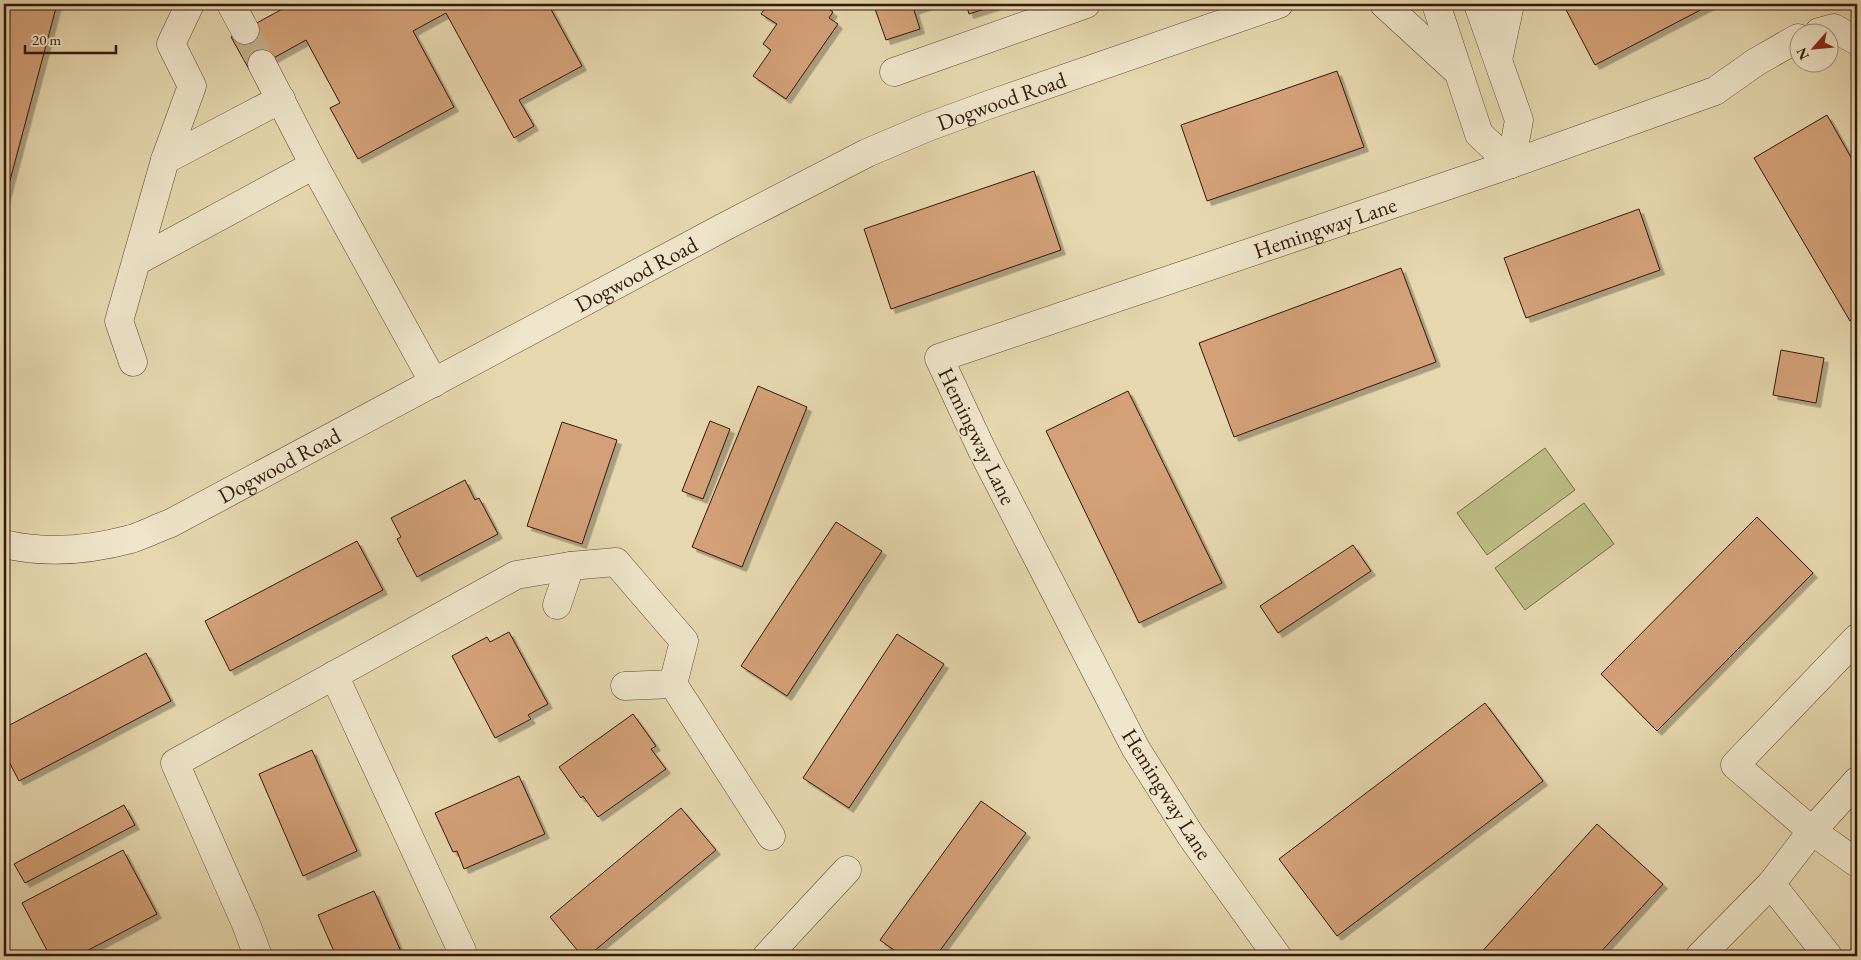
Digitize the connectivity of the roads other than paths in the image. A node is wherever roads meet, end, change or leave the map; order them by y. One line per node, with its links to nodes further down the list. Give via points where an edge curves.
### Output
1 (190, 4): 18 (street, via 171,44 192,86)
2 (231, 4): 9 (street)
3 (1086, 4): 15 (street)
4 (1279, 4): 23 (street, Dogwood Road, via 990,104 867,153)
5 (1384, 4): 16 (street)
6 (1436, 4): 16 (street)
7 (1478, 4): 13 (street)
8 (1510, 4): 13 (street)
9 (245, 30)
10 (1838, 30): 11 (street)
11 (1857, 41)
12 (1788, 44): 19 (street, Hemingway Lane, via 1715,91)
13 (1498, 60): 19 (street, via 1520,120)
14 (262, 64): 17 (street)
15 (894, 72)
16 (1459, 72): 19 (street, via 1478,134)
17 (281, 100): 18 (street); 20 (street)
18 (165, 160): 21 (street)
19 (1511, 164): 40 (street, Hemingway Lane, via 939,358 982,450 1136,749 1191,836)
20 (314, 165): 21 (street); 23 (street)
21 (137, 261): 22 (street, via 120,321)
22 (133, 362)
23 (434, 383): 24 (street, Dogwood Road, via 170,523 132,538 92,548 50,549)
24 (4, 544)
25 (570, 566): 26 (street); 28 (street, via 516,575); 29 (street, via 616,562 684,641)
26 (557, 605)
27 (1857, 638): 32 (street, via 1735,764)
28 (334, 674): 37 (street); 38 (street, via 174,763)
29 (673, 684): 30 (street); 33 (street)
30 (625, 686)
31 (1857, 781): 32 (street)
32 (1812, 831): 34 (street); 36 (street)
33 (770, 836)
34 (1857, 863)
35 (847, 870): 39 (street)
36 (1771, 884): 41 (street); 42 (street)
37 (462, 951)
38 (258, 956)
39 (767, 956)
40 (1277, 956)
41 (1700, 956)
42 (1828, 956)

